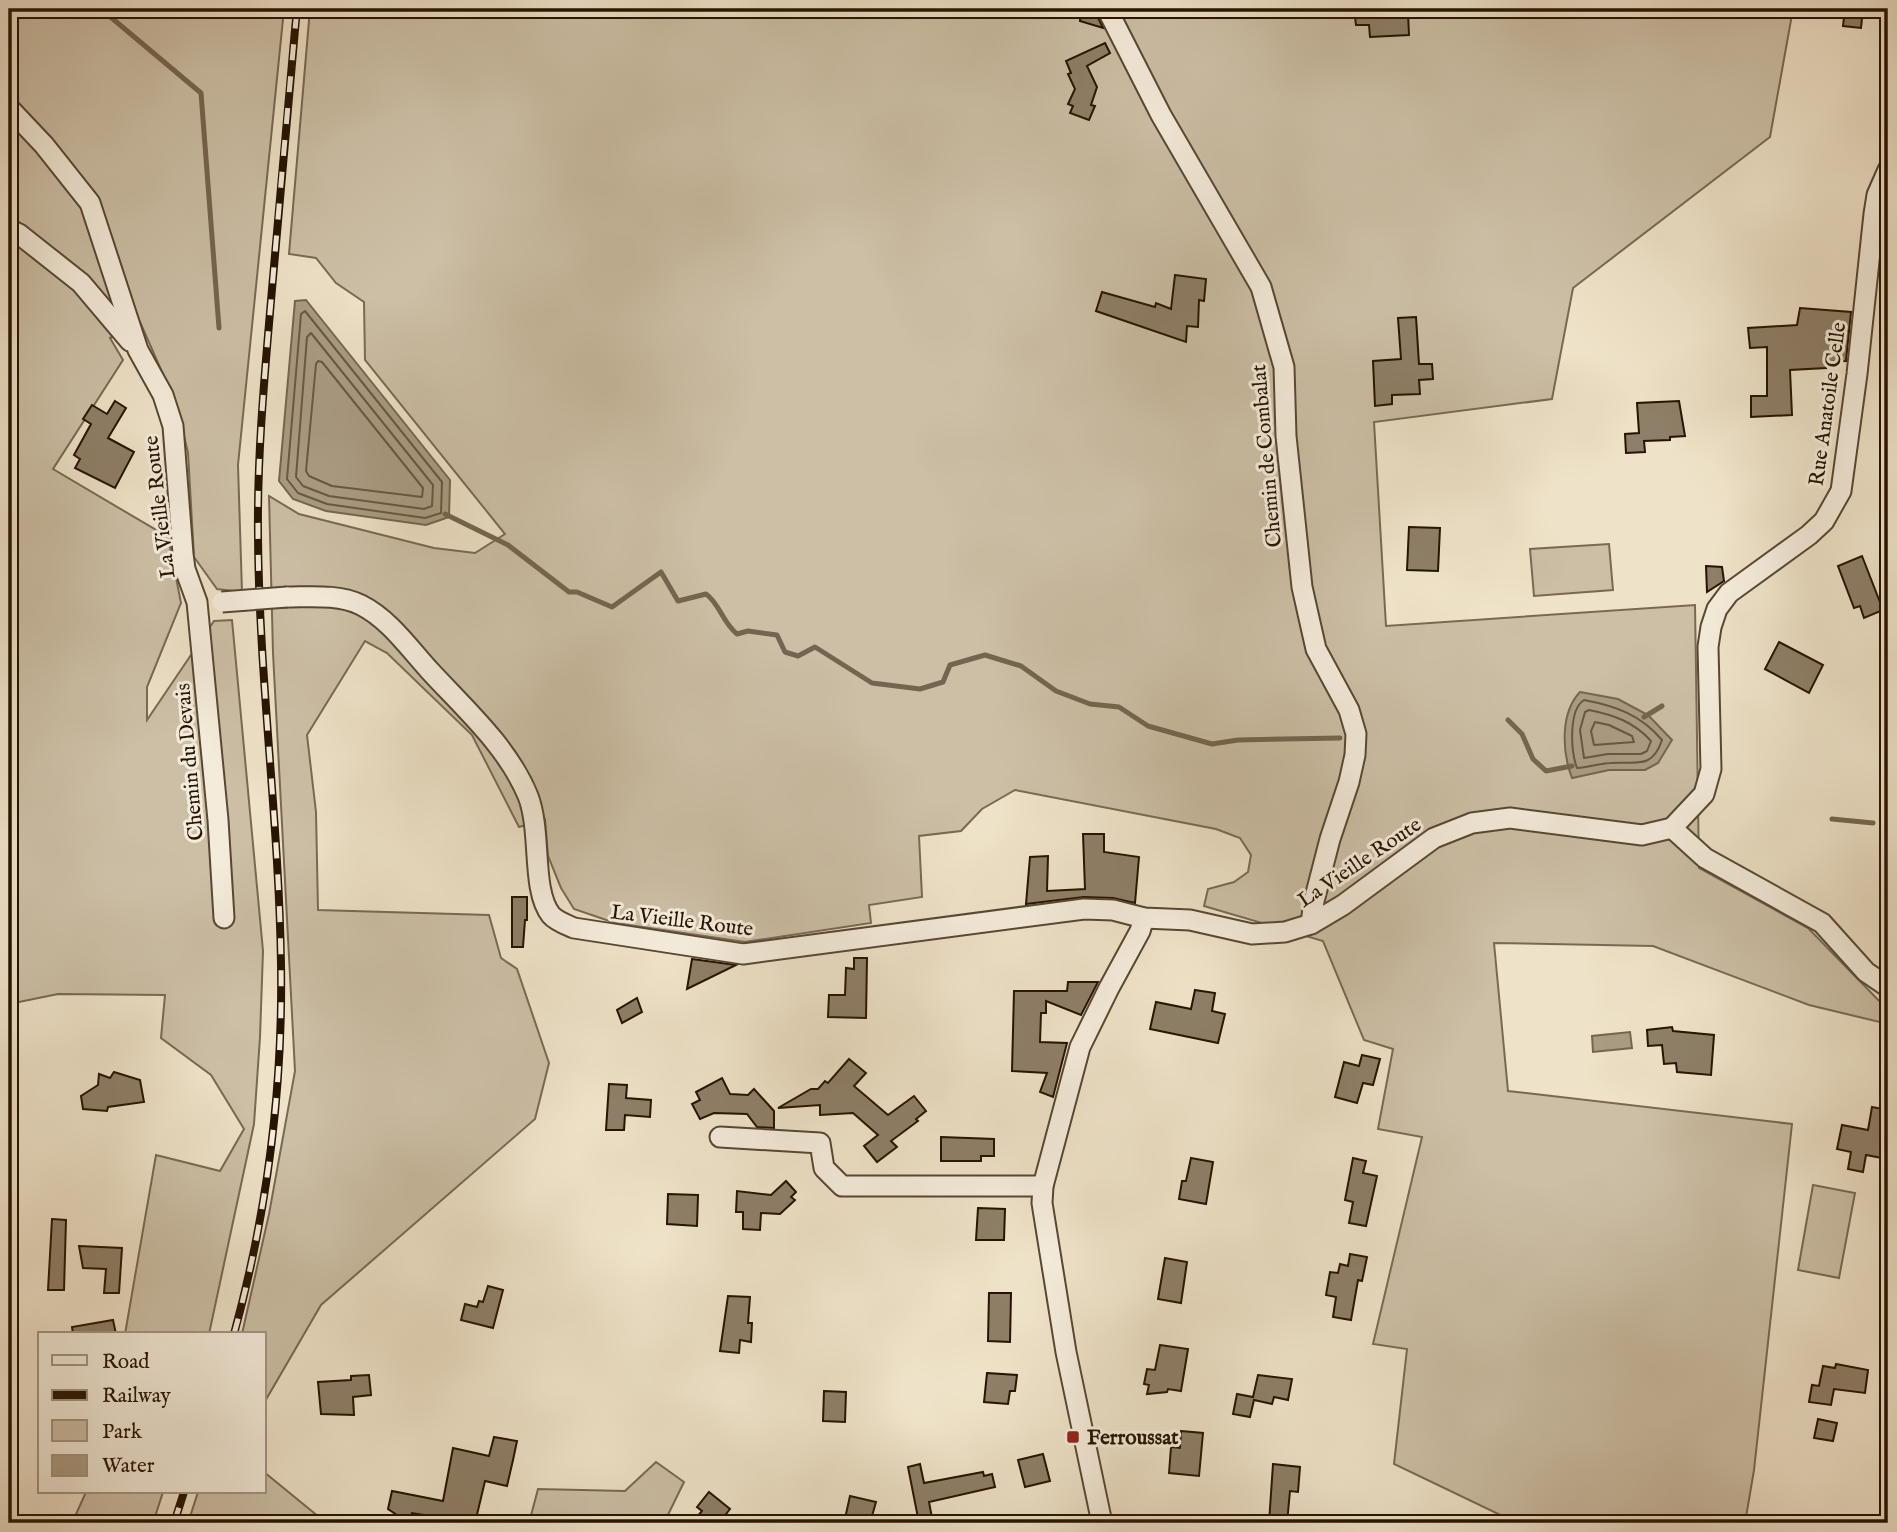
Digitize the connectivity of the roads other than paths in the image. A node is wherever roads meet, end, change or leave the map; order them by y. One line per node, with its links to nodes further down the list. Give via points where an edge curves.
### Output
1 (1107, 9): 11 (street, Chemin de Combalat, via 1161,115 1261,287 1284,367 1286,436 1302,587 1317,649 1349,710 1356,734 1349,782 1330,839)
2 (9, 108): 6 (street, La Vieille Route, via 90,203)
3 (1888, 170): 5 (street, Rue Anatoile Celle, via 1877,195)
4 (9, 229): 6 (street, via 81,283)
5 (1880, 235): 8 (street, Rue Anatoile Celle, via 1841,491 1816,528 1729,593 1717,609 1708,647 1711,769 1704,794)
6 (138, 350): 7 (street, La Vieille Route, via 163,395 173,426 185,569)
7 (197, 602): 9 (street, Chemin du Devais); 10 (street, La Vieille Route, bridge, via 334,598 360,605 391,628 472,714 513,767 537,829 540,895 552,917 574,928 743,954 1084,909)
8 (1672, 828): 11 (street, La Vieille Route, via 1642,835 1510,818 1472,823 1434,838); 12 (street, via 1705,858 1822,922 1866,972)
9 (224, 918)
10 (1144, 918): 11 (street, La Vieille Route, via 1190,920 1252,934 1285,932); 14 (street, via 1080,1048)
11 (1311, 924)
12 (1888, 986)
13 (720, 1137): 14 (street, via 820,1143 824,1168 842,1186)
14 (1043, 1186): 15 (street, via 1066,1352)
15 (1102, 1523)

